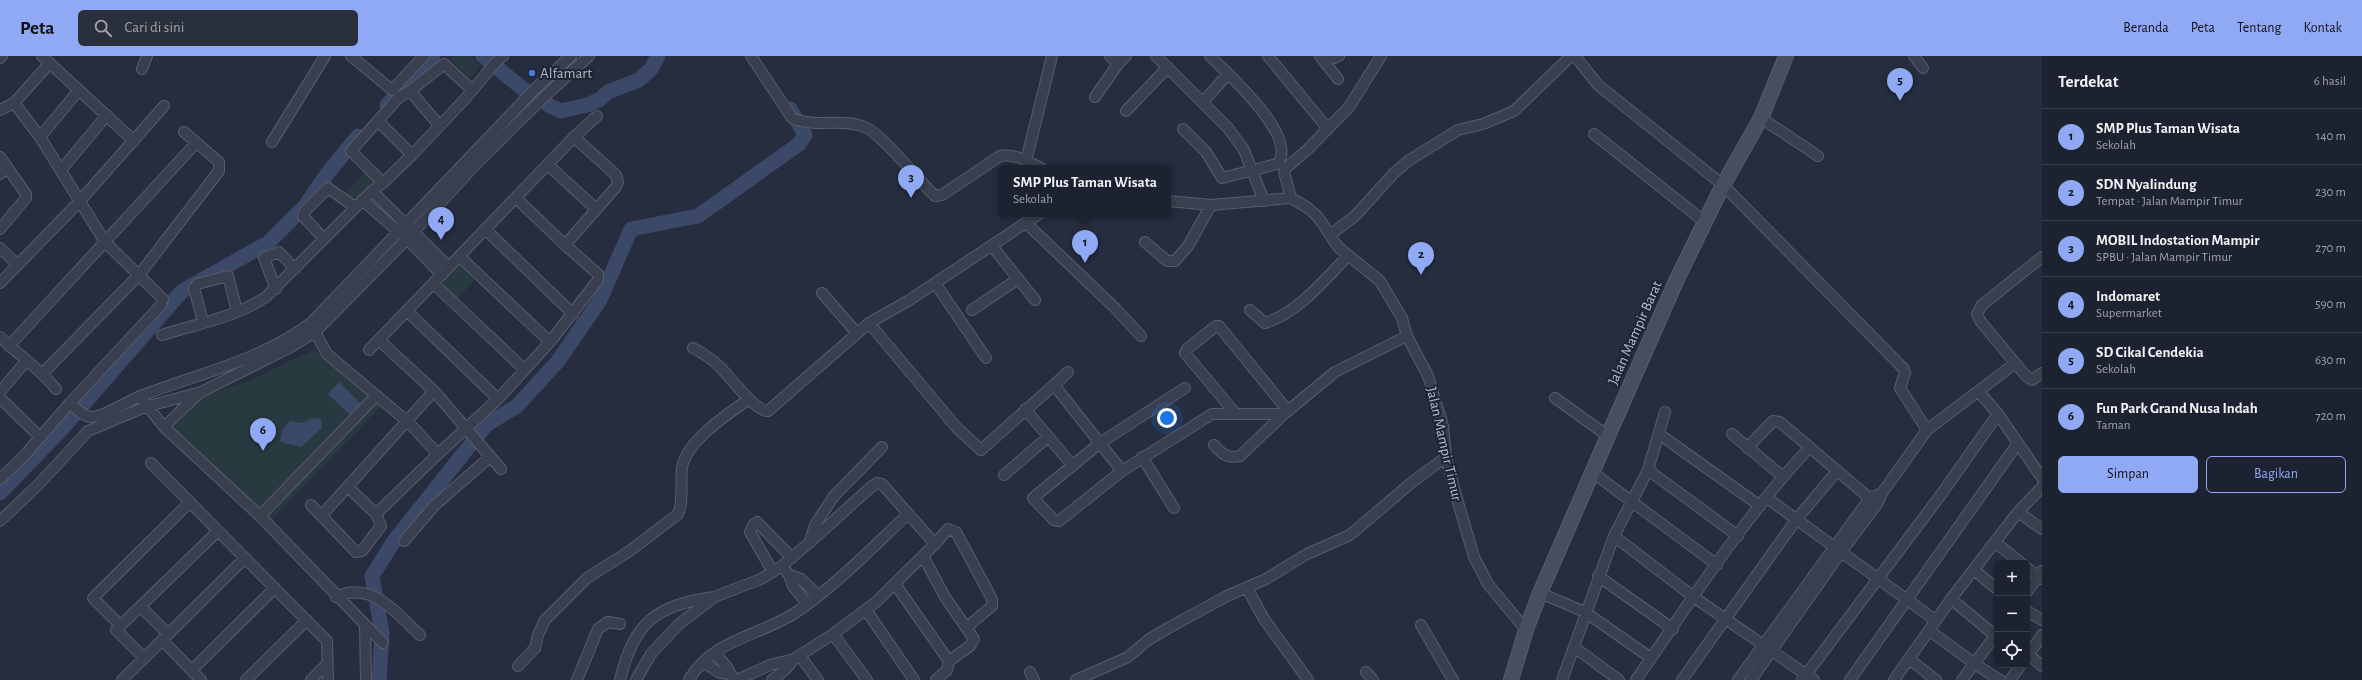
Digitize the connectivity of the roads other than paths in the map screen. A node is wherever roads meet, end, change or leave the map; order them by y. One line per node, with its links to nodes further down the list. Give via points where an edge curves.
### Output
1 (42, 56): 24 (street)
2 (147, 56): 28 (street)
3 (325, 56): 52 (street)
4 (351, 56): 22 (street, via 390,90)
5 (571, 56): 55 (street)
6 (589, 56): 59 (street)
7 (751, 56): 58 (street, via 790,116 796,120 866,127 935,196 942,195 1000,156 1008,154)
8 (1052, 56): 58 (street)
9 (1110, 56): 25 (street)
10 (1126, 56): 25 (street)
11 (1156, 56): 26 (street)
12 (1210, 56): 29 (street)
13 (1268, 56): 46 (street)
14 (1320, 56): 30 (street)
15 (1331, 56): 16 (street)
16 (1339, 56)
17 (1381, 56): 46 (street, via 1349,107)
18 (1571, 56): 82 (street, via 1514,111 1483,124 1458,130 1408,161 1355,216)
19 (1575, 56): 66 (street, via 1598,85)
20 (1786, 56): 42 (street, Jalan Mampir Barat)
21 (1914, 56): 27 (street)
22 (417, 58)
23 (499, 58): 32 (street)
24 (50, 64): 31 (street); 36 (street)
25 (1118, 64): 34 (street)
26 (1168, 67): 35 (street); 39 (street)
27 (1923, 68)
28 (142, 69)
29 (1228, 74): 35 (street); 62 (street, via 1277,131 1283,152 1282,159 1277,164)
30 (1338, 79)
31 (79, 90): 40 (street); 49 (street)
32 (472, 90): 33 (street, via 444,64); 44 (street)
33 (410, 91): 43 (street, via 399,97); 44 (street)
34 (1095, 97)
35 (1203, 102): 62 (street, via 1228,128 1244,150)
36 (14, 103): 38 (street); 49 (street)
37 (164, 106): 51 (street)
38 (0, 110)
39 (1126, 111)
40 (107, 114): 51 (street); 64 (street)
41 (597, 116): 50 (street)
42 (1761, 118): 56 (street); 66 (street, Jalan Mampir Barat)
43 (378, 121): 54 (street); 65 (street, via 351,151)
44 (439, 125): 54 (street)
45 (1183, 129): 62 (street, via 1206,152 1222,178)
46 (1328, 129): 69 (street, via 1286,168 1284,172)
47 (184, 132): 53 (street)
48 (1594, 134): 77 (street)
49 (40, 137): 64 (street)
50 (574, 137): 60 (street); 75 (street, via 617,178 616,187)
51 (134, 141): 72 (street)
52 (272, 142)
53 (196, 143): 85 (street); 96 (street, via 219,162 219,171)
54 (412, 155): 65 (street)
55 (470, 156): 59 (street); 80 (street)
56 (1818, 156)
57 (0, 157): 63 (street)
58 (1026, 161): 61 (street)
59 (477, 163): 83 (street)
60 (548, 165): 68 (street); 75 (street)
61 (1035, 165)
62 (1252, 169): 71 (street)
63 (4, 170): 79 (street, via 26,198)
64 (61, 170): 72 (street)
65 (383, 183): 67 (street)
66 (1723, 185): 77 (street, Jalan Mampir Barat); 152 (street, via 1903,368 1905,373 1900,388)
67 (372, 191): 73 (street); 80 (street)
68 (516, 198): 81 (street); 87 (street)
69 (1291, 198): 71 (street); 82 (street, Jalan Mampir Timur, via 1318,217)
70 (1171, 201): 74 (street)
71 (1264, 201): 74 (street)
72 (79, 202): 85 (street); 93 (street)
73 (358, 204): 80 (street); 84 (street); 84 (street, via 328,188 305,211 303,216)
74 (1211, 205): 86 (street, via 1188,246 1175,261 1167,261)
75 (596, 209): 87 (street)
76 (1035, 217): 78 (street)
77 (1705, 222): 156 (street, Jalan Mampir Barat)
78 (1026, 223): 88 (street); 114 (street)
79 (0, 229)
80 (402, 229): 83 (street); 136 (street, via 312,322 296,334 248,359)
81 (486, 230): 91 (street); 108 (street)
82 (1330, 234): 90 (street, Jalan Mampir Timur, via 1338,247)
83 (410, 236): 95 (street); 111 (street)
84 (324, 239): 94 (street)
85 (105, 242): 96 (street); 119 (street)
86 (1145, 242)
87 (565, 245): 108 (street, via 599,277)
88 (992, 246): 97 (street); 100 (street)
89 (0, 248): 93 (street)
90 (1348, 256): 105 (street, via 1306,297 1273,320 1265,323); 115 (street, Jalan Mampir Timur, via 1380,281 1402,318)
91 (460, 257): 95 (street); 118 (street)
92 (2042, 257): 124 (street, via 1978,309 1977,314 1981,322)
93 (17, 264): 98 (street)
94 (296, 269): 101 (street); 101 (street, via 279,252 264,258)
95 (446, 271): 99 (street)
96 (139, 276): 126 (street); 142 (street, via 162,295 161,305)
97 (1018, 279): 103 (street); 104 (street)
98 (0, 283)
99 (434, 284): 107 (street); 125 (street)
100 (935, 284): 110 (street); 122 (street)
101 (276, 289): 106 (street, via 257,303)
102 (822, 293): 112 (street)
103 (1035, 300)
104 (972, 310)
105 (1250, 310)
106 (238, 311): 109 (street); 109 (street, via 228,276 197,284 194,288)
107 (408, 312): 117 (street); 140 (street)
108 (573, 314): 118 (street)
109 (203, 322): 113 (street)
110 (869, 323): 112 (street); 144 (street, via 957,428 981,450)
111 (315, 332): 133 (street, via 288,349); 137 (street, via 326,354)
112 (856, 332): 141 (street, via 768,411 762,411)
113 (162, 335)
114 (1141, 336)
115 (1408, 336): 145 (street, via 1335,372); 168 (street, Jalan Mampir Timur, via 1428,376 1443,426)
116 (0, 337): 119 (street)
117 (380, 341): 121 (street); 134 (street)
118 (550, 342): 125 (street)
119 (9, 346): 123 (street)
120 (693, 348): 141 (street, via 720,367)
121 (369, 350)
122 (986, 358)
123 (26, 361): 126 (street); 132 (street)
124 (2014, 364): 128 (street, via 2032,380); 135 (street)
125 (525, 370): 140 (street)
126 (42, 372): 131 (street)
127 (1068, 372): 129 (street)
128 (2042, 373)
129 (1054, 385): 144 (street); 160 (street)
130 (1185, 388): 160 (street)
131 (56, 389)
132 (0, 392)
133 (201, 392): 143 (street); 151 (street)
134 (434, 392): 150 (street); 155 (street)
135 (1978, 392): 148 (street); 152 (street)
136 (141, 396): 143 (street); 149 (street)
137 (376, 396): 150 (street); 193 (street)
138 (0, 398): 157 (street)
139 (1555, 398): 156 (street)
140 (498, 399): 155 (street)
141 (749, 399): 267 (street, via 714,424 685,456 681,506 678,514 587,578 545,620 535,648)
142 (72, 404): 149 (street, via 84,416); 157 (street)
143 (145, 407): 149 (street); 151 (street)
144 (1025, 409): 158 (street)
145 (1286, 412): 147 (street); 147 (street, via 1219,326 1216,326 1185,353); 161 (street, via 1240,456 1225,456)
146 (1665, 412): 153 (street)
147 (1235, 413): 167 (street, via 1212,414)
148 (1998, 414): 159 (street); 217 (street)
149 (98, 421): 195 (street)
150 (408, 422): 165 (street); 180 (street)
151 (164, 427): 193 (street)
152 (1927, 430): 184 (street)
153 (1660, 434): 172 (street); 187 (street)
154 (1732, 434): 164 (street)
155 (473, 435): 165 (street); 166 (street)
156 (1608, 436): 175 (street, Jalan Mampir Barat)
157 (40, 437): 179 (street)
158 (1048, 437): 170 (street); 176 (street)
159 (2018, 442): 178 (street); 229 (street)
160 (1100, 443): 170 (street); 173 (street)
161 (1214, 445)
162 (882, 447): 201 (street, via 834,496 815,525)
163 (1810, 447): 164 (street, via 1777,420); 174 (street); 177 (street)
164 (1747, 448): 177 (street)
165 (438, 454): 190 (street)
166 (490, 457): 171 (street); 200 (street, via 434,506)
167 (1142, 457): 173 (street); 188 (street)
168 (1446, 457): 221 (street, via 1350,535 1307,554); 245 (street, Jalan Mampir Timur, via 1474,557 1488,584)
169 (151, 464): 185 (street)
170 (1073, 466): 173 (street, via 1033,498 1057,522)
171 (501, 469)
172 (1648, 470): 183 (street); 199 (street)
173 (1122, 471)
174 (1837, 471): 184 (street); 194 (street)
175 (1592, 472): 183 (street); 223 (street, Jalan Mampir Barat)
176 (1004, 475)
177 (1782, 476): 182 (street)
178 (2042, 478)
179 (0, 479)
180 (348, 487): 190 (street); 191 (street)
181 (2042, 487): 189 (street)
182 (1767, 498): 187 (street); 194 (street)
183 (1633, 501): 198 (street); 209 (street)
184 (1874, 501): 204 (street)
185 (190, 502): 197 (street); 242 (street, via 93,598)
186 (311, 505): 191 (street)
187 (1760, 506): 199 (street)
188 (1174, 508)
189 (2018, 512): 196 (street); 202 (street)
190 (376, 514): 191 (street, via 381,526 359,553)
191 (322, 515)
192 (908, 515): 201 (street, via 882,484 878,483); 203 (street); 224 (street)
193 (260, 516): 225 (street)
194 (1796, 520): 204 (street); 235 (street)
195 (0, 521)
196 (2042, 529)
197 (218, 531): 206 (street); 231 (street)
198 (1614, 536): 215 (street); 227 (street)
199 (1738, 536): 209 (street)
200 (404, 540)
201 (810, 542): 207 (street)
202 (1995, 542): 208 (street); 211 (street)
203 (935, 544): 205 (street); 243 (street, via 948,529 952,529 992,599 992,606)
204 (1838, 550): 217 (street); 255 (street)
205 (923, 556): 218 (street); 243 (street, via 941,589)
206 (245, 558): 220 (street); 251 (street)
207 (792, 558): 210 (street); 213 (street, via 757,522 751,527 750,532)
208 (2017, 560)
209 (1717, 565): 227 (street)
210 (782, 566): 213 (street); 214 (street)
211 (1974, 570): 219 (street); 228 (street)
212 (2030, 570): 216 (street)
213 (773, 572): 226 (street)
214 (789, 575): 224 (street, via 801,579); 230 (street, via 793,586)
215 (1598, 576): 233 (street); 244 (street)
216 (2041, 576): 222 (street)
217 (1877, 579): 229 (street); 272 (street)
218 (895, 584): 232 (street); 263 (street)
219 (1994, 587)
220 (275, 588): 236 (street); 270 (street)
221 (1247, 588): 288 (street, via 1227,596 1148,640 1128,657); 289 (street, via 1264,619)
222 (2030, 589)
223 (1540, 593): 233 (street); 245 (street, Jalan Mampir Barat)
224 (818, 595): 230 (street)
225 (336, 597): 240 (street); 249 (street, via 348,591 376,596)
226 (714, 597): 280 (street, via 691,600 660,611 649,620 632,646); 281 (street, via 666,636 651,654)
227 (1694, 598): 235 (street); 244 (street)
228 (1951, 599): 237 (street); 247 (street)
229 (1907, 601): 237 (street); 298 (street)
230 (807, 604): 257 (street, via 780,621 730,641)
231 (141, 606): 242 (street); 251 (street)
232 (866, 610): 248 (street); 286 (street)
233 (1585, 612): 254 (street); 261 (street)
234 (2030, 613): 238 (street)
235 (1725, 619): 255 (street); 295 (street)
236 (307, 620): 265 (street, via 327,641); 275 (street)
237 (1935, 620): 246 (street)
238 (2042, 620)
239 (620, 624): 279 (street, via 608,622 598,629)
240 (365, 625): 253 (street); 278 (street)
241 (1421, 625): 290 (street)
242 (121, 626): 259 (street, via 116,630)
243 (967, 627): 263 (street, via 974,636 974,643)
244 (1673, 628): 261 (street)
245 (1526, 630): 291 (street, Jalan Mampir Barat)
246 (1930, 631): 262 (street); 266 (street)
247 (1994, 633)
248 (833, 634): 260 (street); 285 (street)
249 (420, 635)
250 (2042, 635): 256 (street)
251 (165, 637): 259 (street); 270 (street)
252 (1994, 638): 266 (street)
253 (380, 640)
254 (1574, 647): 292 (street); 293 (street)
255 (1767, 649): 272 (street); 296 (street); 297 (street)
256 (2030, 652)
257 (715, 653): 264 (street); 271 (street)
258 (2030, 657): 268 (street)
259 (144, 658): 273 (street)
260 (797, 658): 271 (street); 283 (street); 284 (street)
261 (1651, 658): 294 (street)
262 (1909, 659): 299 (street); 300 (street)
263 (949, 661): 287 (street, via 947,670)
264 (704, 663): 271 (street, via 720,674); 282 (street)
265 (328, 664): 276 (street); 277 (street)
266 (1974, 664): 301 (street); 302 (street)
267 (518, 666)
268 (2042, 666)
269 (2019, 668): 303 (street)
270 (192, 670): 274 (street)
271 (734, 678)
272 (1807, 678)
273 (122, 680)
274 (201, 680)
275 (246, 680)
276 (311, 680)
277 (328, 680)
278 (366, 680)
279 (577, 680)
280 (620, 680)
281 (636, 680)
282 (689, 680)
283 (773, 680)
284 (818, 680)
285 (867, 680)
286 (914, 680)
287 (936, 680)
288 (1076, 680)
289 (1308, 680)
290 (1453, 680)
291 (1511, 680)
292 (1562, 680)
293 (1619, 680)
294 (1636, 680)
295 (1682, 680)
296 (1738, 680)
297 (1751, 680)
298 (1850, 680)
299 (1894, 680)
300 (1936, 680)
301 (1962, 680)
302 (2000, 680)
303 (2010, 680)

